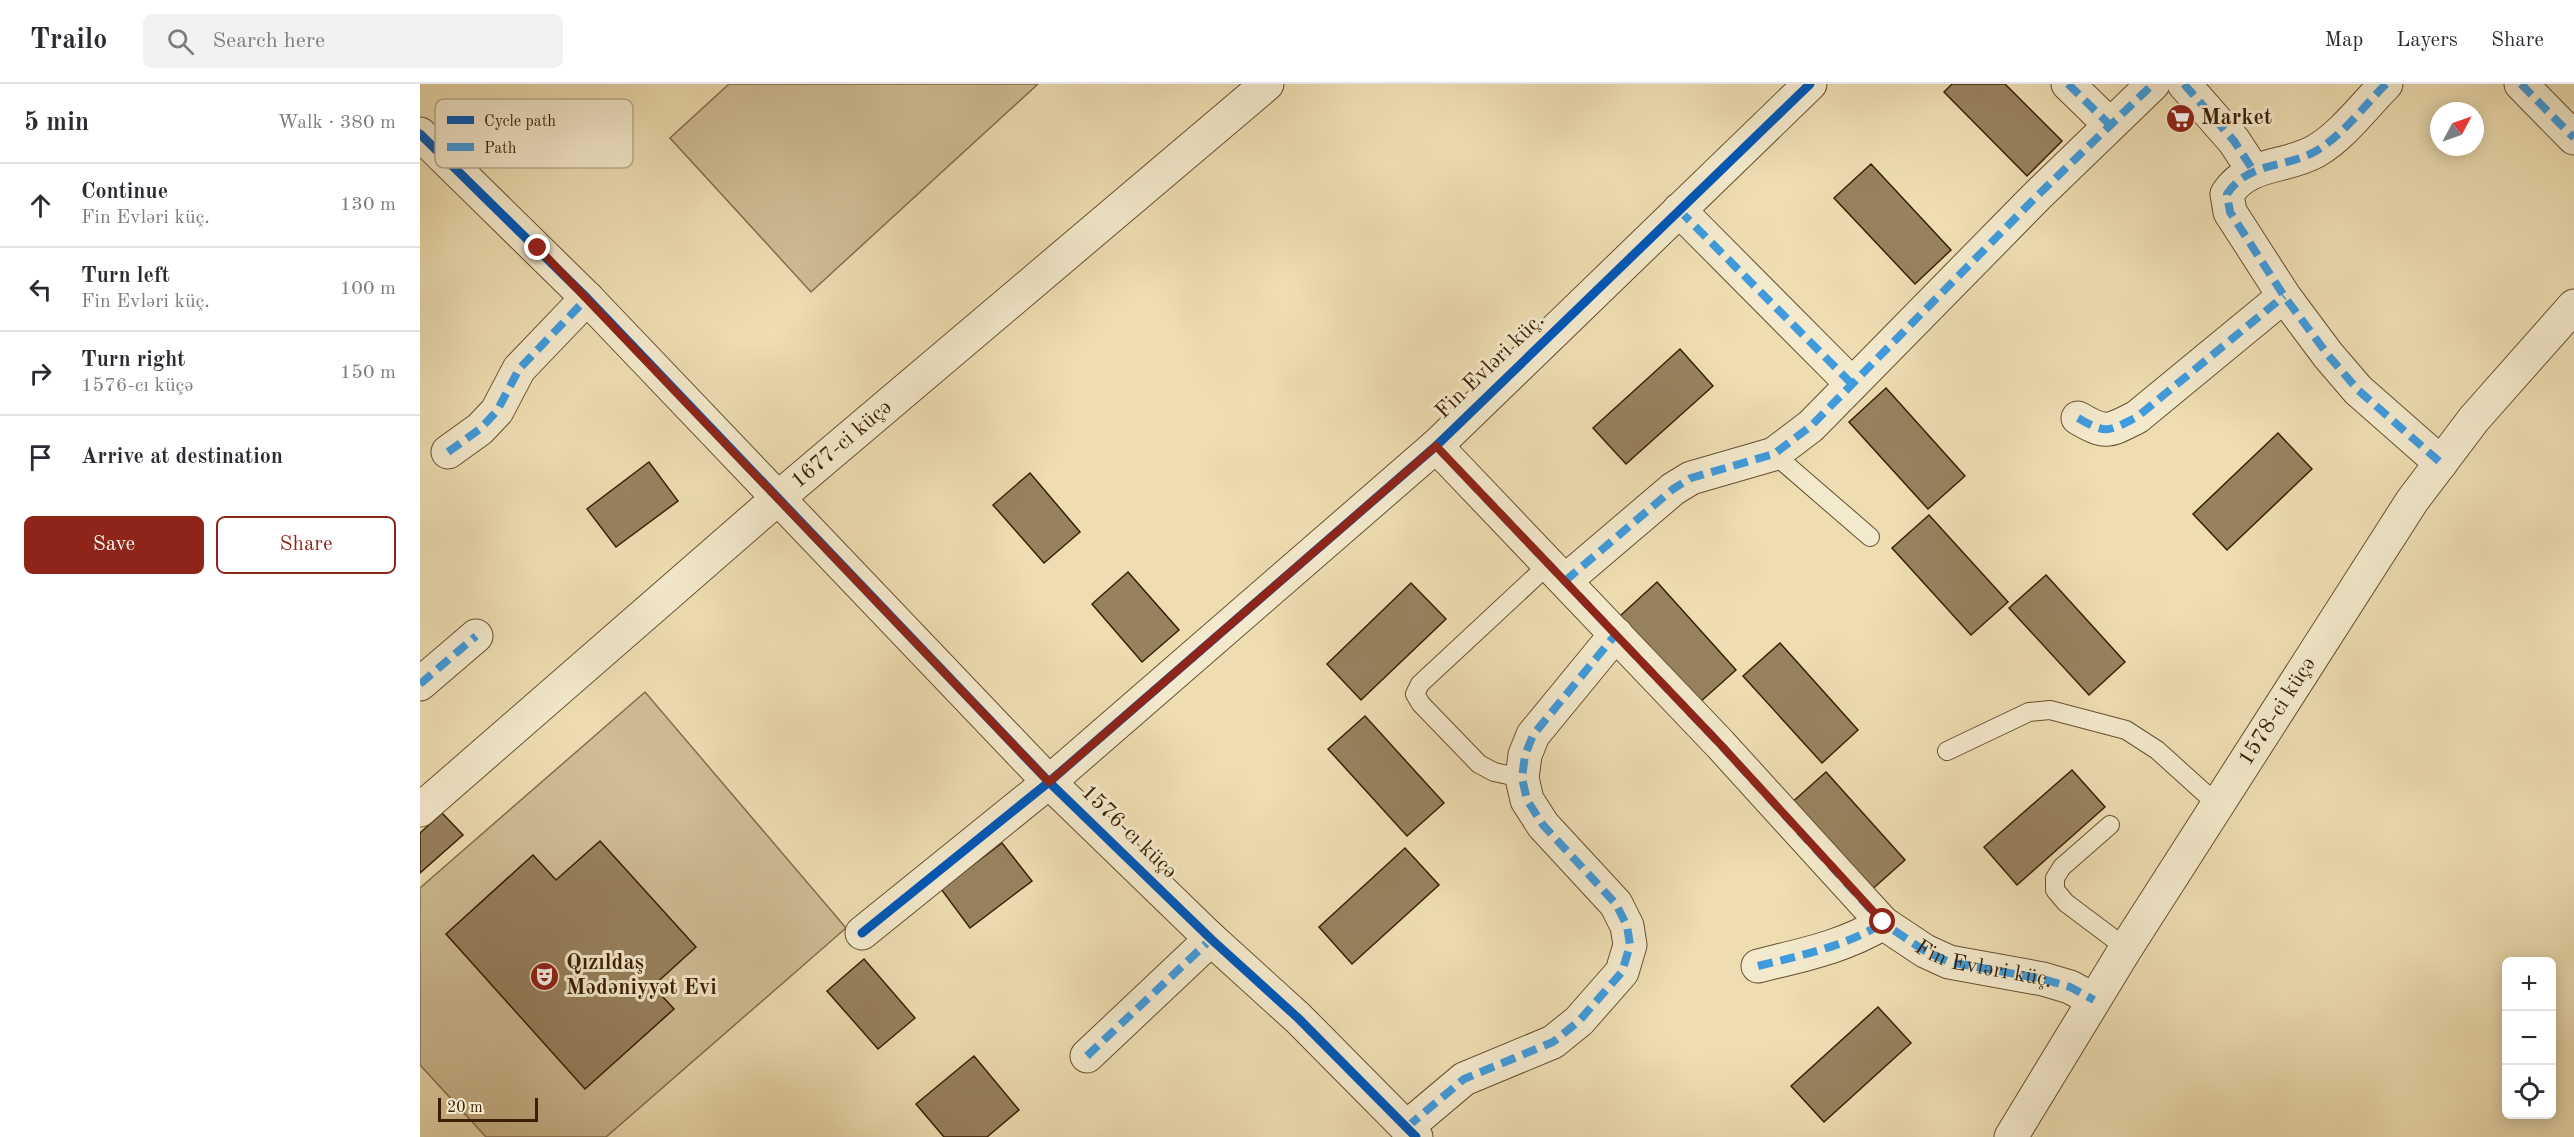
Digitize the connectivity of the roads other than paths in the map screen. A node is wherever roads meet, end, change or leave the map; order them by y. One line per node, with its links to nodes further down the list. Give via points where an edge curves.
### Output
1 (1266, 84): 24 (street, 1677-ci küçə)
2 (1810, 84): 14 (street, Fin Evləri küç.)
3 (2068, 84): 8 (street)
4 (2153, 84): 8 (street)
5 (2184, 84): 13 (street, via 2234,141)
6 (2386, 84): 13 (street, via 2316,151 2291,162)
7 (2521, 84): 10 (street)
8 (2109, 124): 18 (street)
9 (420, 134): 11 (street, 1576-cı küçə)
10 (2574, 138)
11 (435, 149)
12 (455, 168): 16 (street, 1576-cı küçə)
13 (2253, 170): 15 (street, via 2236,180 2227,194 2230,212)
14 (1679, 210): 18 (street); 20 (street, Fin Evləri küç.)
15 (2284, 296): 19 (street, via 2137,417 2114,429 2098,431); 23 (street, via 2358,390)
16 (587, 298): 21 (street, via 519,369 497,411); 24 (street, 1576-cı küçə)
17 (2574, 306): 23 (street, 1578-ci küçə)
18 (1852, 384): 22 (street, via 1811,426)
19 (2078, 418)
20 (1436, 446): 26 (street, Fin Evləri küç.); 32 (street, Fin Evləri küç.)
21 (448, 452)
22 (1774, 454): 25 (lane); 26 (street, via 1691,478)
23 (2440, 463): 33 (street, 1578-ci küçə, via 2387,539)
24 (777, 499): 32 (street, 1576-cı küçə); 34 (street, 1677-ci küçə)
25 (1870, 537)
26 (1557, 572): 27 (street, Fin Evləri küç.); 31 (lane, via 1420,684 1415,694 1479,764)
27 (1616, 634): 31 (street, via 1533,735); 36 (street, Fin Evləri küç.)
28 (476, 636): 29 (street)
29 (420, 684)
30 (1947, 751): 33 (lane, via 2029,712 2050,710 2126,730 2157,750)
31 (1522, 778): 43 (street, via 1527,800 1543,825 1616,904 1627,926 1630,945 1622,972 1579,1022 1554,1041 1464,1078)
32 (1049, 782): 37 (street, Fin Evləri küç.); 38 (street, 1576-cı küçə)
33 (2219, 806): 39 (street, 1578-ci küçə)
34 (420, 810)
35 (2110, 825): 39 (lane, via 2062,867 2055,878 2055,890 2066,903)
36 (1883, 922): 40 (street, via 1837,946); 41 (street, Fin Evləri küç., via 1924,951 1949,962 2043,979)
37 (862, 933)
38 (1211, 939): 42 (street); 43 (street, 1576-cı küçə, via 1298,1018)
39 (2126, 948): 41 (street, 1578-ci küçə)
40 (1758, 966)
41 (2094, 1000): 44 (street, 1578-ci küçə)
42 (1087, 1056)
43 (1412, 1132)
44 (2011, 1137)

